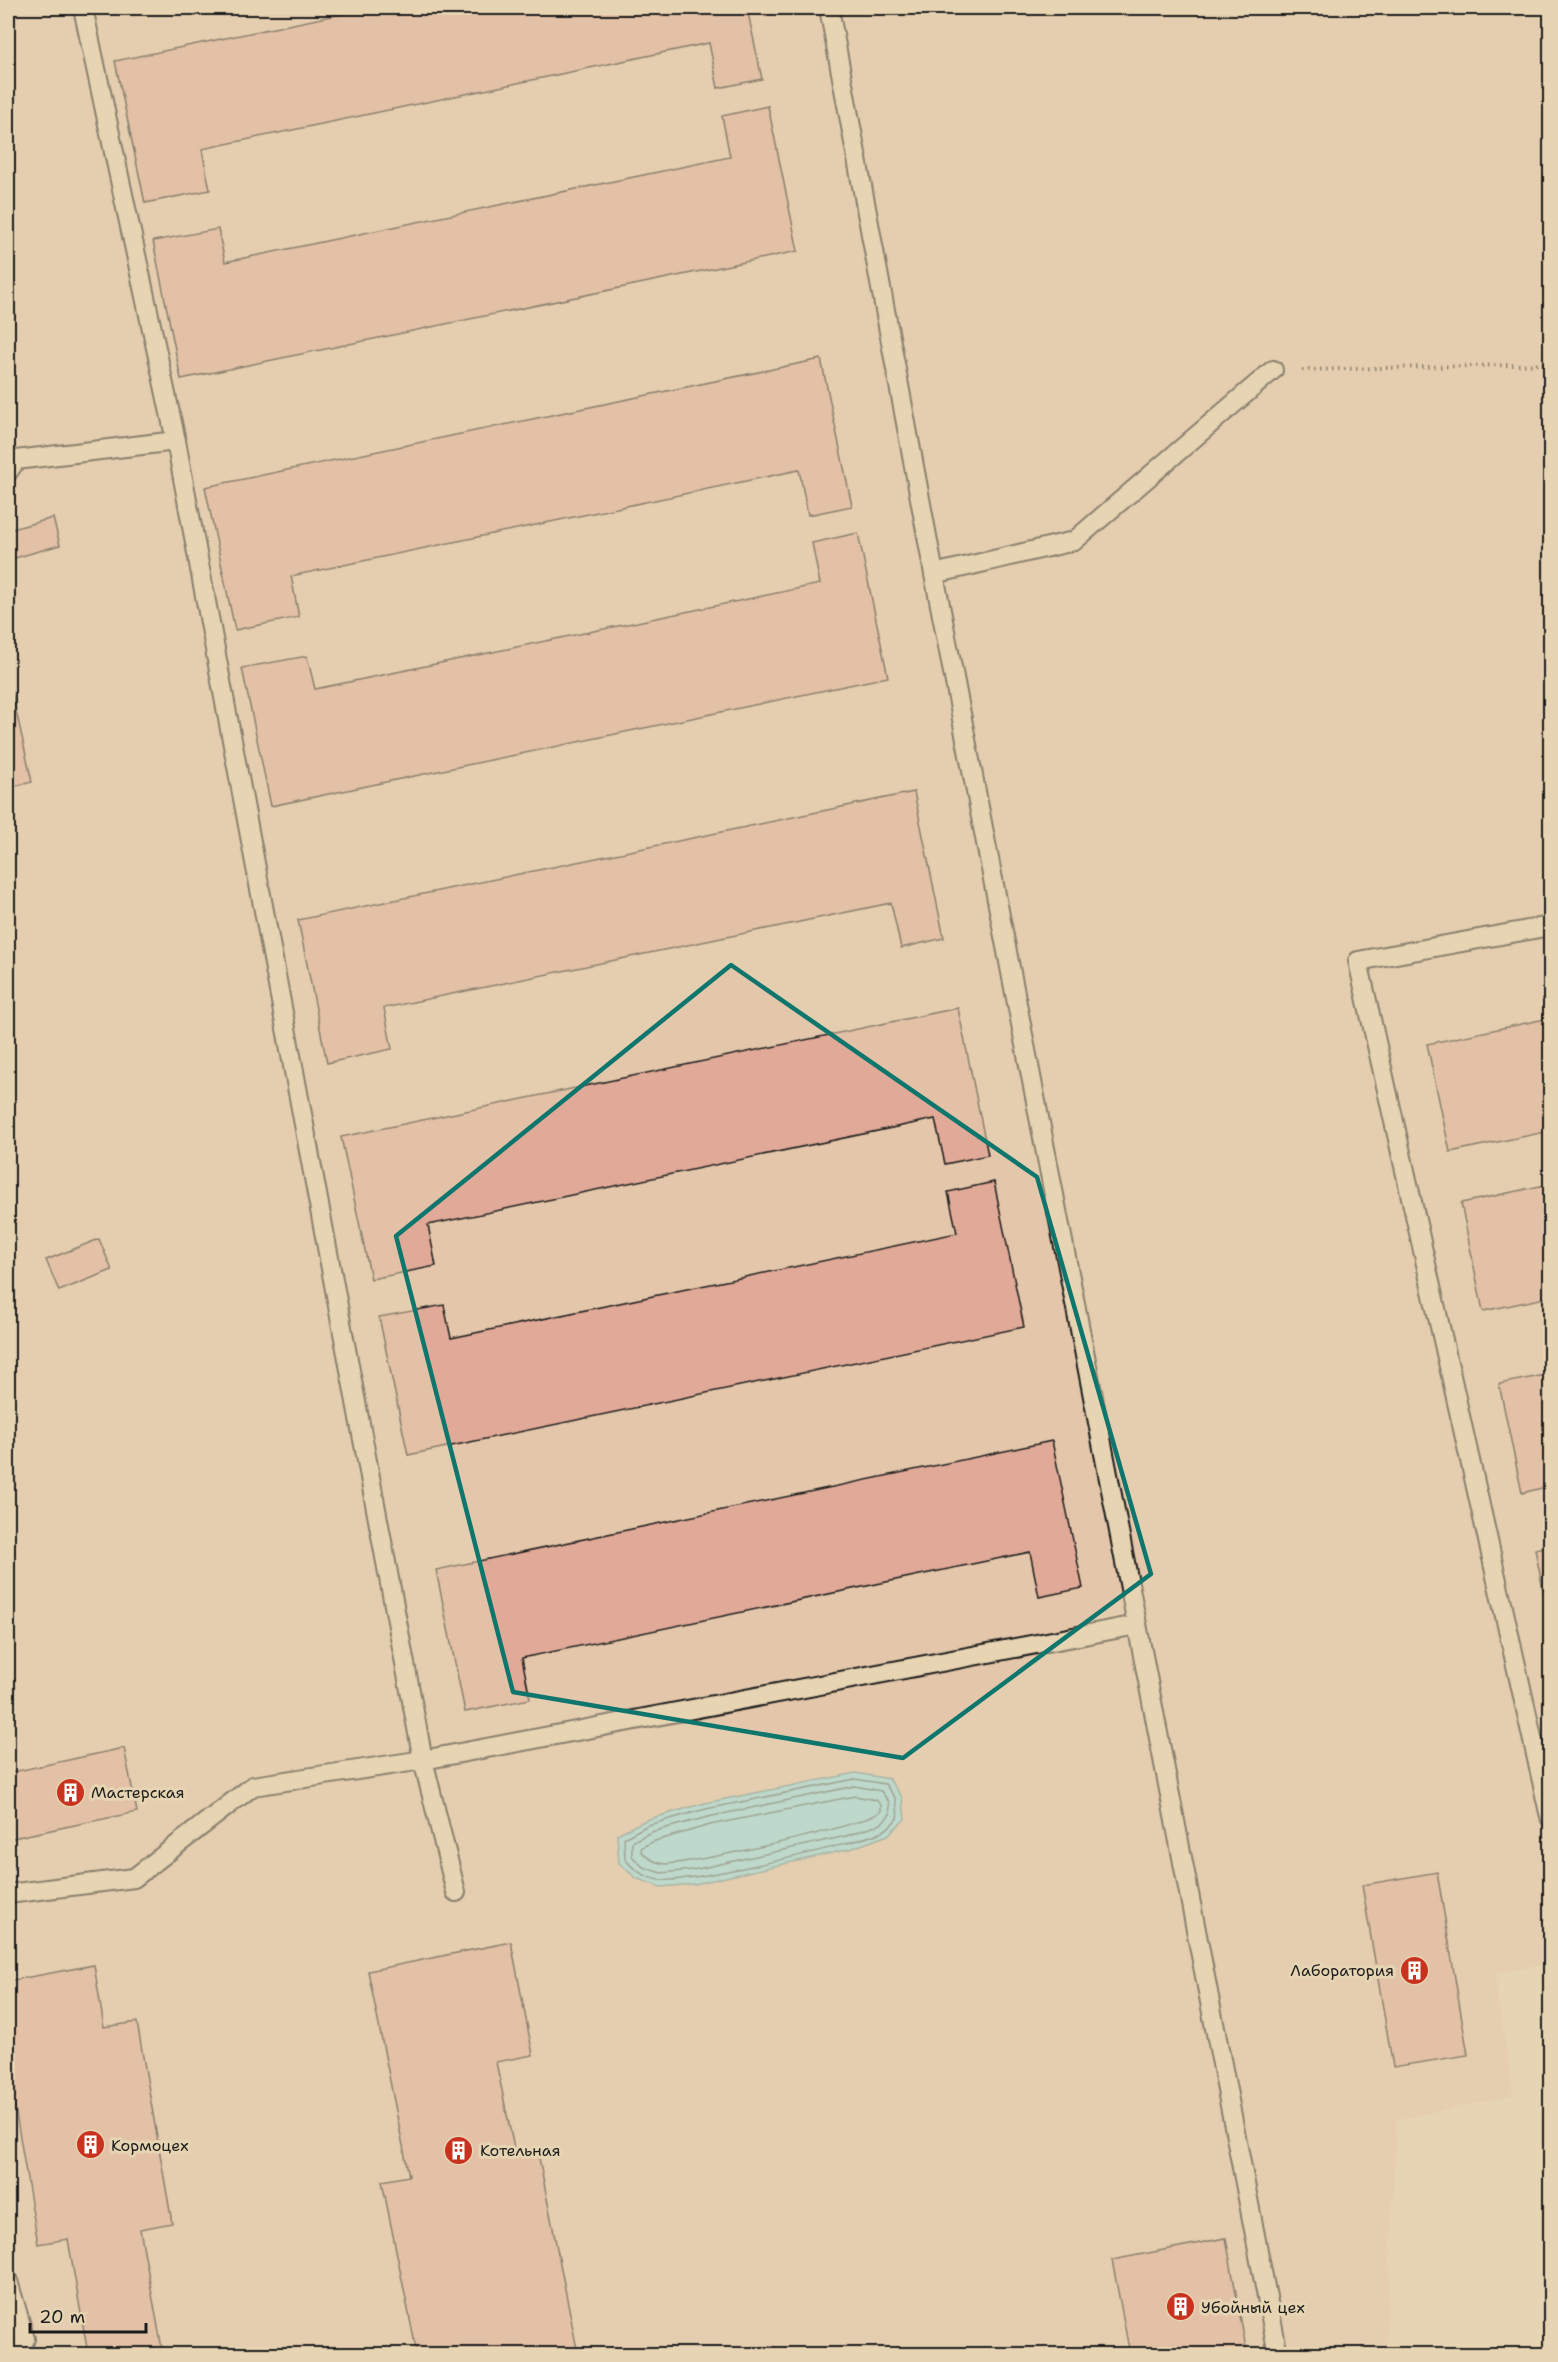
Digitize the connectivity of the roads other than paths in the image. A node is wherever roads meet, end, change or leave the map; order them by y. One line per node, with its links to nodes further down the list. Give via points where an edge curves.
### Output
1 (83, 8): 4 (lane)
2 (829, 8): 6 (lane)
3 (1274, 370): 6 (lane, via 1074,541)
4 (176, 441): 5 (lane, via 16,460); 9 (lane)
5 (8, 472)
6 (934, 574): 8 (lane)
7 (1551, 926): 10 (lane, via 1358,961)
8 (1137, 1625): 9 (lane); 15 (lane)
9 (423, 1760): 11 (lane); 12 (lane, via 253,1786 134,1878)
10 (1551, 1817)
11 (456, 1892)
12 (8, 1894)
13 (8, 2281): 14 (lane, via 25,2339)
14 (17, 2355)
15 (1278, 2355)

